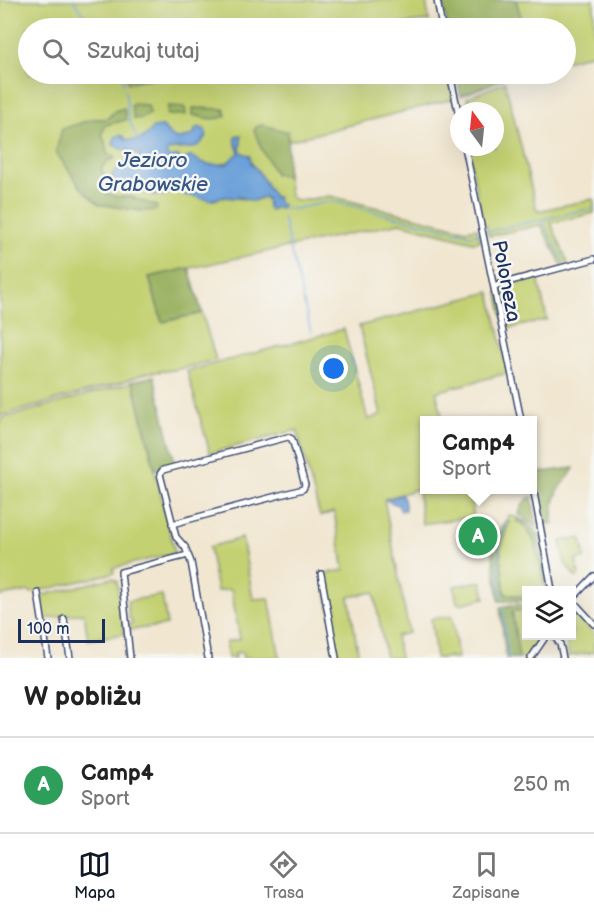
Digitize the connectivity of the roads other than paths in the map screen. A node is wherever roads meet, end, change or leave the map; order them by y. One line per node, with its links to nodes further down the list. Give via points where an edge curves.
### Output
1 (437, 0): 2 (street)
2 (440, 18)
3 (452, 84): 4 (street)
4 (456, 102)
5 (467, 156): 7 (street, Poloneza)
6 (594, 259): 7 (street)
7 (494, 288): 8 (street, Poloneza)
8 (520, 416)
9 (534, 494): 14 (street)
10 (172, 524): 10 (street, via 161,471 288,436 292,439 303,489); 11 (street)
11 (188, 555): 24 (street, via 120,573); 25 (street)
12 (321, 574): 26 (street)
13 (594, 576): 16 (street)
14 (551, 586)
15 (38, 593): 22 (street)
16 (576, 595)
17 (576, 604): 19 (street)
18 (64, 619): 23 (street)
19 (594, 624)
20 (543, 640): 27 (street)
21 (557, 640): 28 (street)
22 (48, 658)
23 (70, 658)
24 (130, 658)
25 (208, 658)
26 (336, 658)
27 (531, 658)
28 (563, 658)

